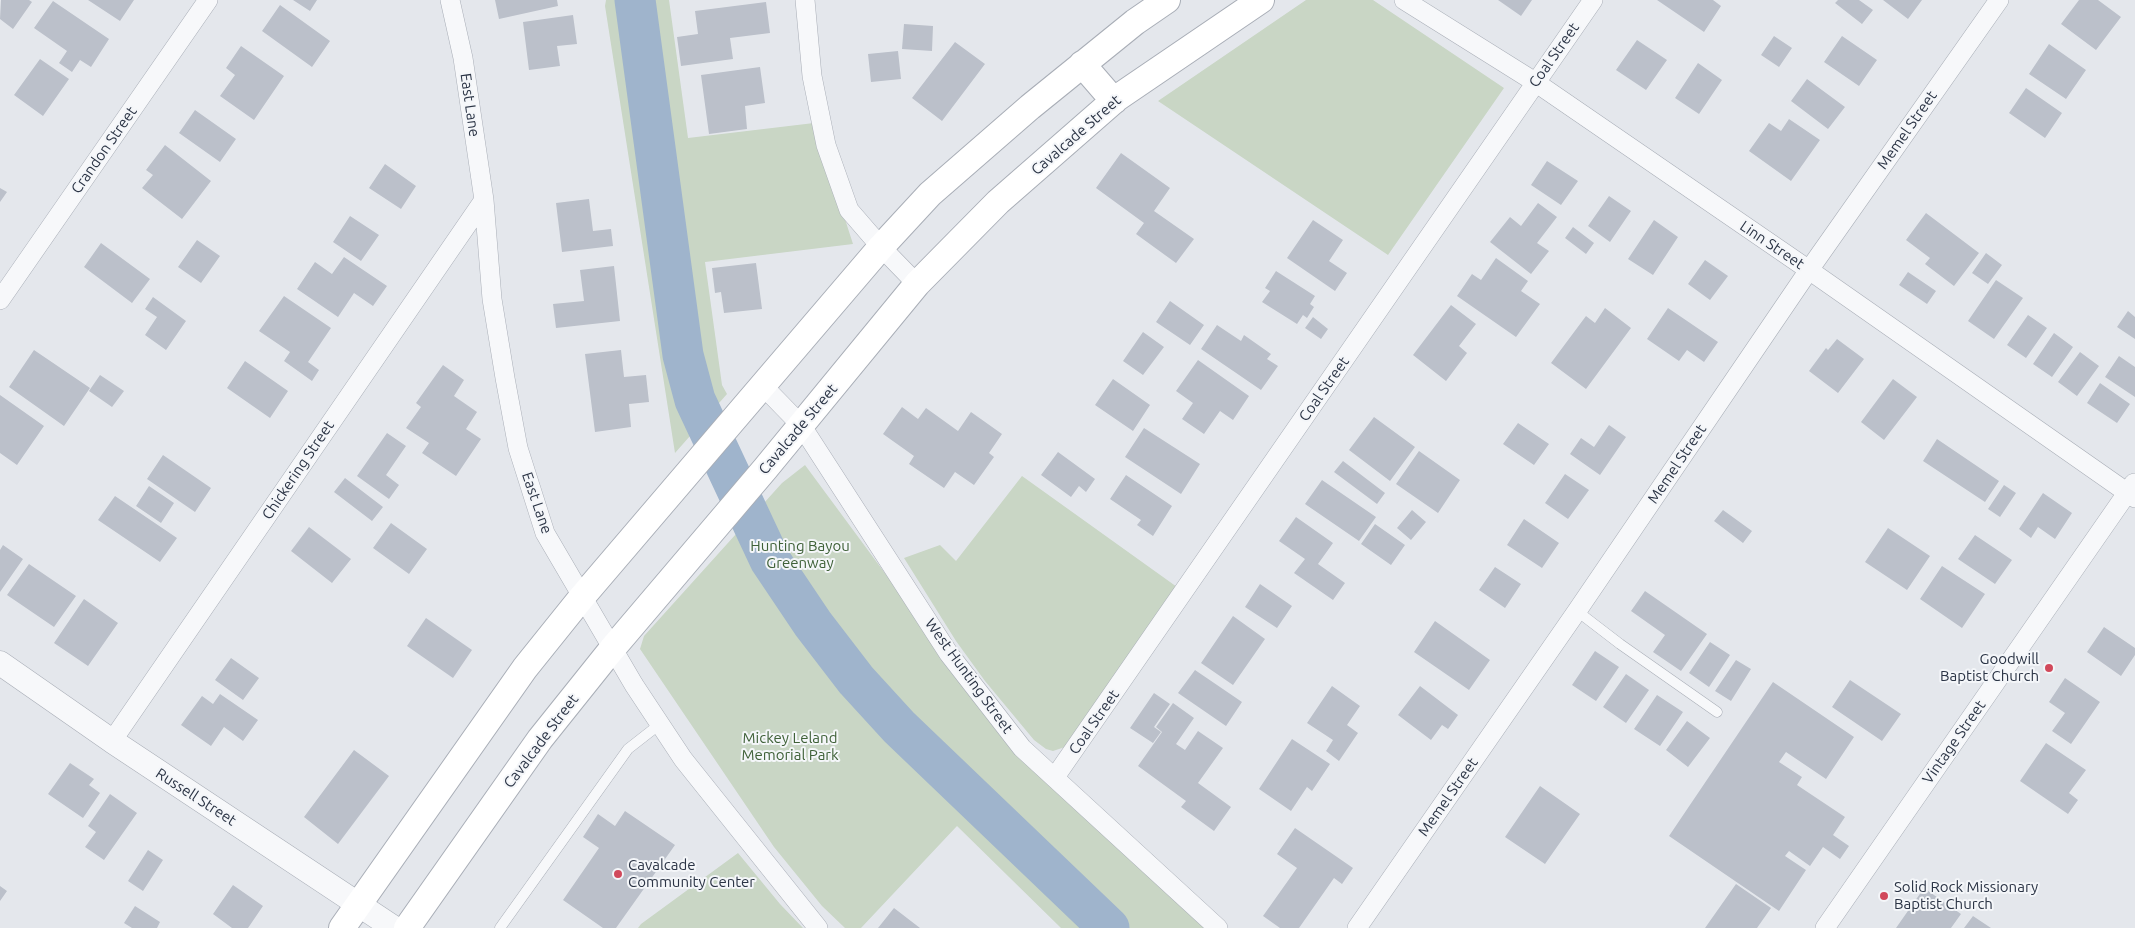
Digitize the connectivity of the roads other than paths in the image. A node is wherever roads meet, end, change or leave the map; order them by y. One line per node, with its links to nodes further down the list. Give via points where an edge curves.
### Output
1 (208, 0): 16 (street, Crandon Street)
2 (450, 0): 12 (street, East Lane, via 463,58)
3 (805, 0): 13 (street, via 812,76 826,145 849,210)
4 (1167, 0): 9 (main road)
5 (1261, 0): 11 (main road, Cavalcade Street)
6 (1404, 0): 10 (street, Linn Street)
7 (1592, 0): 10 (street, Coal Street)
8 (1999, 0): 14 (street, Memel Street)
9 (1082, 64): 11 (main road); 13 (main road, via 930,194)
10 (1535, 82): 14 (street, Linn Street); 27 (street, Coal Street)
11 (1114, 101): 15 (main road, Cavalcade Street, via 998,202)
12 (484, 200): 20 (street, East Lane, via 492,299 518,448 545,533); 26 (street, Chickering Street)
13 (880, 247): 15 (street); 17 (main road)
14 (1809, 270): 19 (street, Linn Street); 21 (street, Memel Street)
15 (917, 284): 18 (main road, Cavalcade Street)
16 (0, 300)
17 (763, 386): 18 (street, West Hunting Street); 20 (main road)
18 (801, 425): 22 (main road, Cavalcade Street); 27 (street, West Hunting Street, via 949,654 1022,748)
19 (2133, 491): 36 (street, Vintage Street)
20 (582, 597): 22 (street, East Lane); 28 (main road, via 525,668)
21 (1578, 611): 24 (lane); 35 (street, Memel Street)
22 (612, 648): 25 (street, East Lane); 31 (main road, Cavalcade Street, via 540,739)
23 (0, 663): 26 (street, Russell Street)
24 (1716, 712)
25 (660, 724): 32 (lane, via 628,749); 33 (street, East Lane, via 683,759)
26 (112, 741): 28 (street, Russell Street)
27 (1055, 777): 34 (street, West Hunting Street)
28 (358, 903): 29 (main road); 30 (street, Russell Street)
29 (342, 928)
30 (394, 928)
31 (407, 928)
32 (500, 928)
33 (818, 928)
34 (1218, 928)
35 (1357, 928)
36 (1825, 928)

